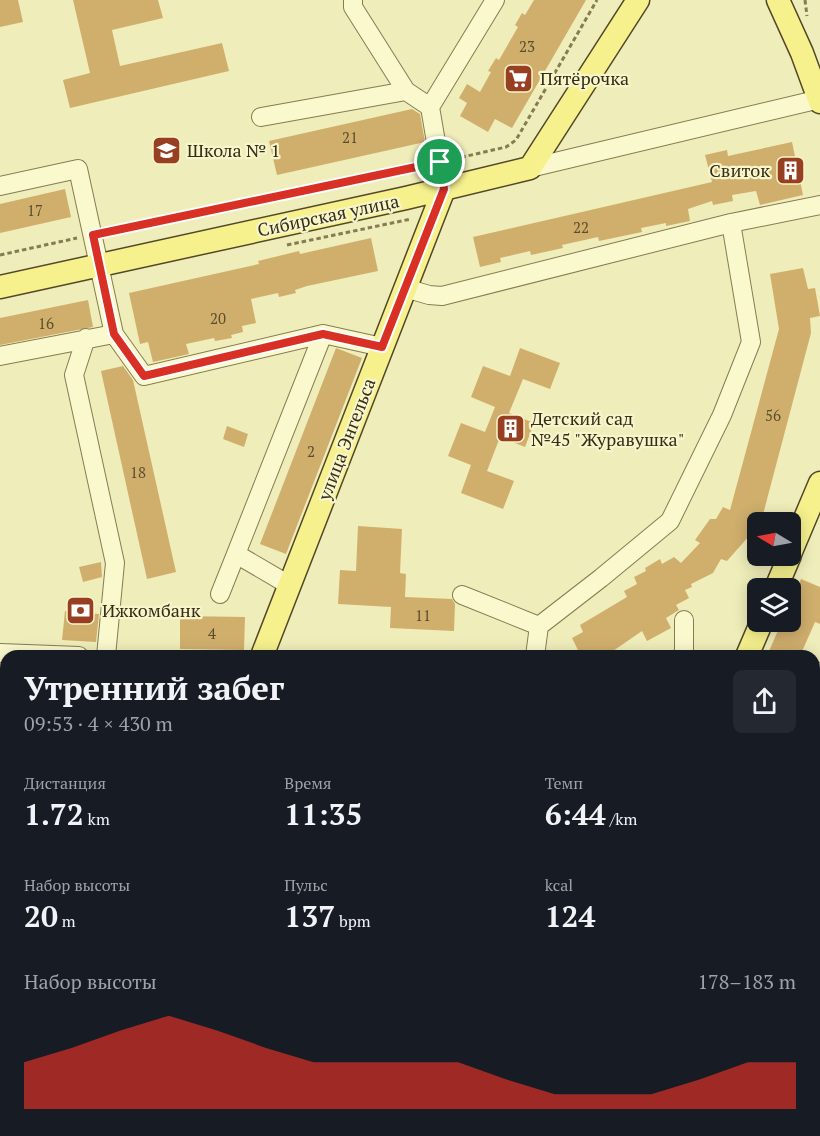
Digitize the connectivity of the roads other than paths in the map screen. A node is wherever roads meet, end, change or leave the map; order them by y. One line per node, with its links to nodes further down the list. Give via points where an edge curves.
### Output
1 (353, 0): 5 (street, via 353,7)
2 (495, 0): 7 (street)
3 (638, 0): 9 (main road)
4 (778, 0): 6 (main road)
5 (406, 91): 7 (street); 8 (street)
6 (820, 100): 9 (street)
7 (430, 107): 11 (street)
8 (261, 117)
9 (530, 168): 11 (main road, Сибирская улица)
10 (0, 186): 14 (street, via 78,169)
11 (444, 189): 14 (main road, Сибирская улица); 16 (main road, улица Энгельса)
12 (820, 205): 13 (street)
13 (731, 223): 16 (street, via 442,297); 29 (street, via 751,342 722,415 670,521)
14 (99, 265): 15 (main road, Сибирская улица); 17 (street)
15 (0, 287)
16 (405, 288): 20 (main road, улица Энгельса)
17 (114, 334): 18 (street, via 144,376); 19 (street)
18 (323, 334): 20 (street); 24 (street)
19 (86, 338): 21 (street); 31 (street, via 74,375 115,563)
20 (382, 347): 25 (main road, улица Энгельса)
21 (0, 356)
22 (820, 483): 23 (main road)
23 (801, 528)
24 (236, 554): 25 (street); 26 (street)
25 (289, 585): 32 (main road, улица Энгельса)
26 (220, 594)
27 (462, 595): 29 (street)
28 (684, 620): 34 (street)
29 (539, 626): 33 (street)
30 (757, 632): 35 (main road)
31 (107, 650)
32 (264, 650)
33 (536, 650)
34 (684, 650)
35 (750, 650)

